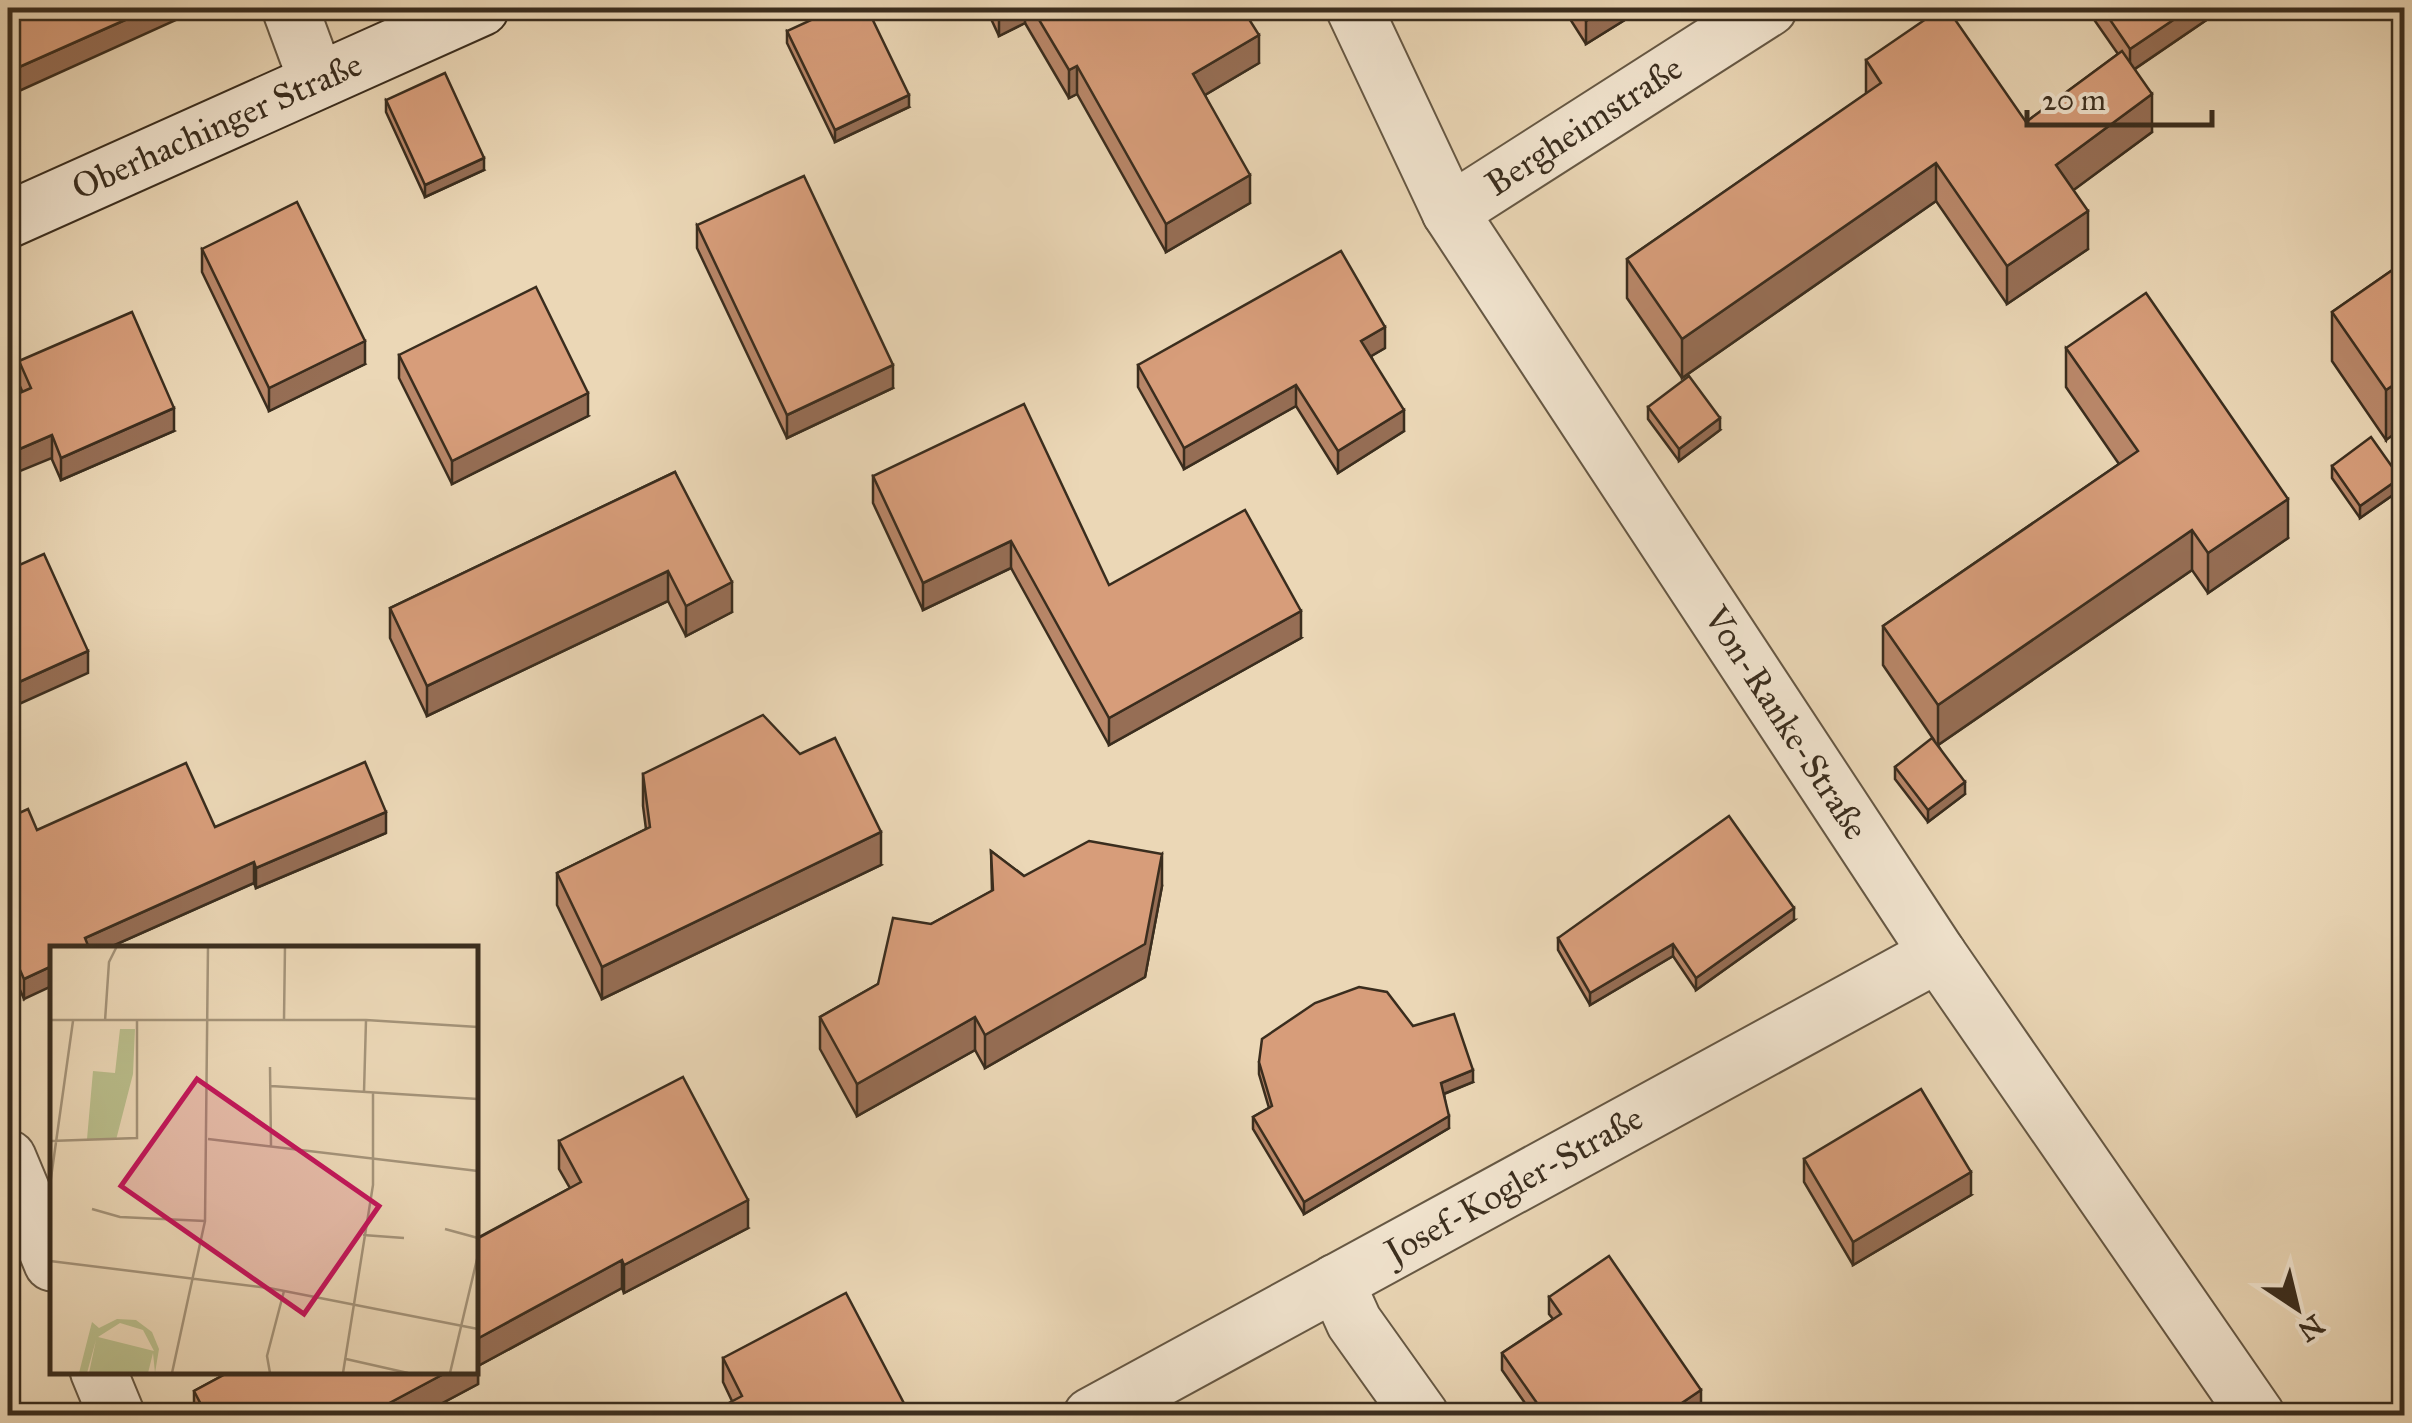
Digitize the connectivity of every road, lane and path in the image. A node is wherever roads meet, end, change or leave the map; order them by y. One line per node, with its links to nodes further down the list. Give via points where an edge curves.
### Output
1 (290, 8): 5 (street)
2 (481, 8): 5 (street, Oberhachinger Straße)
3 (1354, 8): 6 (street, Von-Ranke-Straße)
4 (1769, 8): 6 (street, Bergheimstraße)
5 (317, 81): 7 (street, Oberhachinger Straße)
6 (1450, 212): 8 (street, Von-Ranke-Straße)
7 (8, 220)
8 (1938, 954): 11 (street, Josef-Kogler-Straße); 16 (street, Von-Ranke-Straße)
9 (8, 1158): 10 (street)
10 (50, 1259)
11 (1336, 1282): 14 (street, Josef-Kogler-Straße); 15 (street, via 1354,1322)
12 (99, 1373): 13 (street)
13 (117, 1416)
14 (1090, 1416)
15 (1421, 1416)
16 (2257, 1416)

